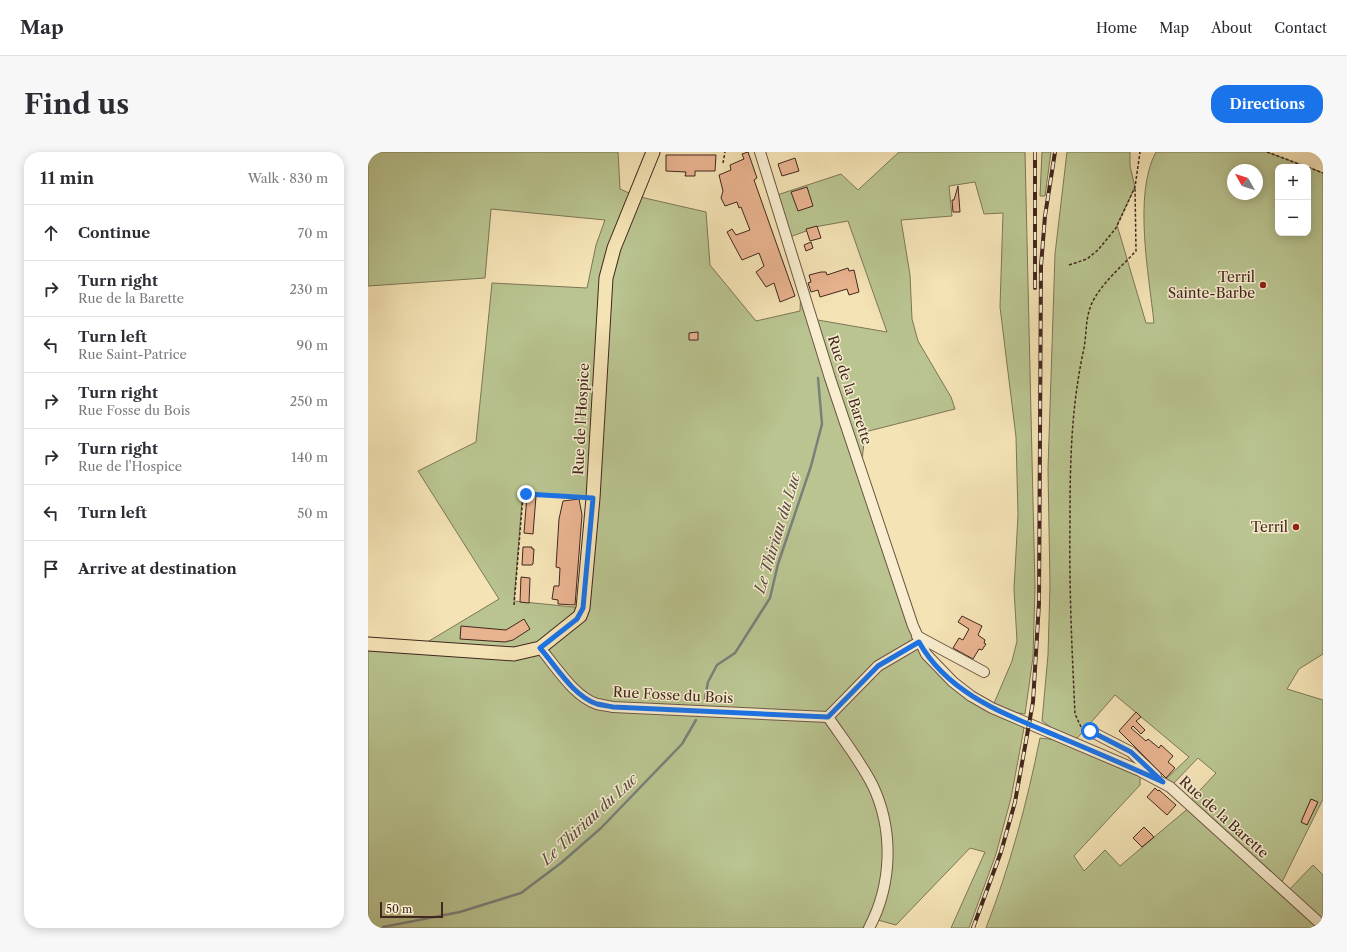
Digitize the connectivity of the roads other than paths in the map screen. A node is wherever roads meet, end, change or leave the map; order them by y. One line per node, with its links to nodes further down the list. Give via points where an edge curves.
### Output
1 (653, 152): 5 (main road, Rue de l'Hospice, via 614,248 606,278 593,498 583,608 577,619)
2 (760, 152): 3 (street, Rue de la Barette, via 830,378)
3 (918, 639): 6 (street); 7 (street, via 878,666); 9 (street, Rue de la Barette, via 926,654 953,682 984,704)
4 (368, 644): 5 (main road, Rue de l'Hospice, via 514,654)
5 (540, 648): 7 (street, Rue Fosse du Bois, via 575,689 598,704 613,707)
6 (984, 672)
7 (828, 717): 11 (street, via 873,786 884,820 888,848 886,871 880,903)
8 (1090, 731): 9 (street, via 1131,752)
9 (1163, 782): 10 (street, Rue de la Barette, via 1192,805)
10 (1323, 926)
11 (869, 928)

